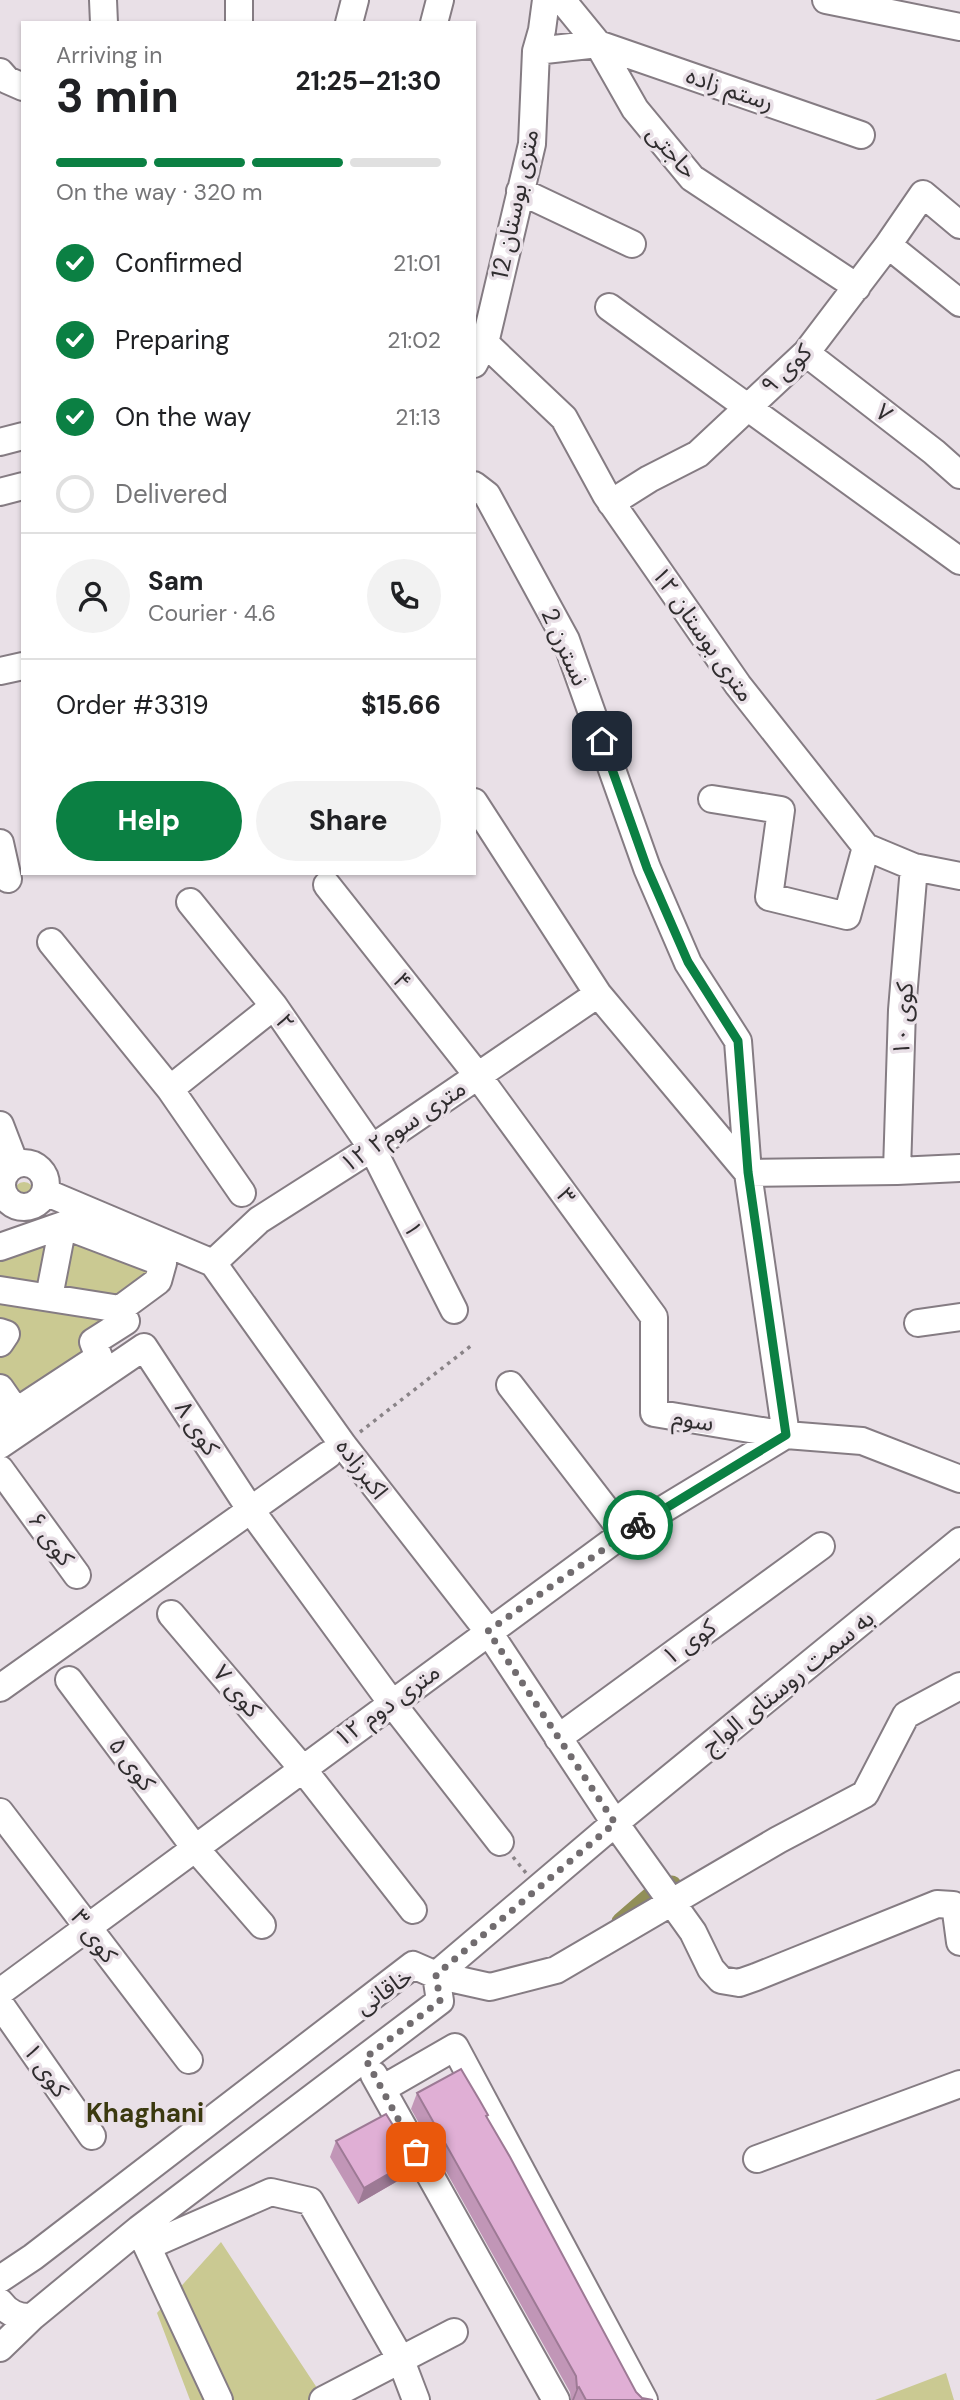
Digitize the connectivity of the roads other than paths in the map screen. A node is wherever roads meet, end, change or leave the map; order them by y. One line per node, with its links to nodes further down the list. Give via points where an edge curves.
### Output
1 (103, 0): 8 (street)
2 (239, 0): 9 (street)
3 (355, 0): 10 (street)
4 (440, 0): 11 (street)
5 (546, 0): 14 (street, 12 متری بوستان)
6 (562, 0): 13 (street, حاجتی)
7 (826, 0): 12 (street)
8 (104, 21)
9 (239, 21)
10 (350, 21)
11 (435, 21)
12 (960, 27)
13 (598, 44): 14 (street); 17 (street, رستم زاده); 22 (street, حاجتی, via 635,109 692,178)
14 (536, 51): 18 (street, 12 متری بوستان, via 532,144)
15 (0, 72): 16 (street)
16 (21, 87)
17 (861, 135)
18 (520, 191): 20 (street); 25 (street, 12 متری بوستان)
19 (960, 225): 21 (street, کوی ۹, via 923,194)
20 (632, 244)
21 (888, 246): 22 (street, کوی ۹); 23 (street)
22 (857, 287): 26 (street, کوی ۹)
23 (960, 303)
24 (609, 307): 27 (street)
25 (480, 353): 34 (street, ۱۲ متری بوستان, via 564,418)
26 (806, 353): 27 (street, کوی ۹); 30 (street, ۷)
27 (746, 407): 34 (street, کوی ۹, via 698,454); 35 (street)
28 (21, 437): 29 (street)
29 (0, 442)
30 (960, 475)
31 (21, 487): 33 (street)
32 (476, 487): 57 (street, نسترن 2, via 487,495 566,640 647,868 688,962 738,1041)
33 (0, 492)
34 (611, 503): 41 (street, ۱۲ متری بوستان, via 738,685)
35 (960, 561)
36 (21, 666): 37 (street)
37 (0, 671)
38 (712, 799): 41 (street, via 781,810 769,897 847,916)
39 (476, 806): 48 (street)
40 (0, 843): 44 (street)
41 (866, 847): 42 (street, ۱۲ متری بوستان)
42 (914, 867): 43 (street, ۱۲ متری بوستان); 56 (street, کوی ۱۰, via 902,1010)
43 (960, 876)
44 (8, 879)
45 (327, 885): 50 (street, ۴)
46 (190, 902): 49 (street, ۲)
47 (51, 942): 51 (street)
48 (598, 994): 50 (street, ۱۲ متری سوم۲); 57 (street)
49 (274, 1006): 51 (street); 53 (street, ۲)
50 (478, 1076): 53 (street, ۱۲ متری سوم۲); 68 (street, ۳)
51 (170, 1089): 59 (street)
52 (0, 1125): 54 (street)
53 (372, 1148): 63 (street, ۱۲ متری سوم۲, via 259,1220); 67 (street, ۱)
54 (15, 1164): 58 (street, via 29,1163 41,1170); 60 (street, via 2,1180)
55 (960, 1168): 56 (street)
56 (897, 1171): 57 (street)
57 (748, 1172): 75 (street, نسترن 2)
58 (45, 1192): 60 (street, via 29,1207); 63 (street)
59 (242, 1194)
60 (4, 1203)
61 (63, 1225): 62 (street); 65 (street); 66 (street, via 163,1263 158,1281)
62 (0, 1247)
63 (213, 1263): 77 (street, اکبرزاده)
64 (0, 1290): 65 (street)
65 (49, 1297): 66 (street)
66 (120, 1309): 74 (street, via 126,1321 93,1342 99,1357)
67 (454, 1310)
68 (654, 1317): 75 (street, سوم, via 654,1413)
69 (960, 1317): 70 (street)
70 (918, 1323)
71 (0, 1332): 72 (street, via 6,1335)
72 (0, 1343)
73 (510, 1385): 81 (street)
74 (4, 1402)
75 (786, 1435): 79 (street, via 862,1441); 81 (street, ۱۲ متری دوم)
76 (0, 1445): 80 (street, کوی ۸, via 144,1347)
77 (336, 1450): 80 (street); 86 (street, اکبرزاده)
78 (0, 1469): 84 (street, کوی ۶)
79 (960, 1479)
80 (250, 1509): 89 (street); 90 (street, کوی ۸)
81 (624, 1533): 86 (street, ۱۲ متری دوم)
82 (960, 1541): 94 (street, به سمت روستای الواج)
83 (821, 1546): 91 (street, کوی ۱)
84 (77, 1575)
85 (171, 1614): 92 (street, کوی ۷)
86 (488, 1631): 90 (street, ۱۲ متری دوم); 91 (street, اکبرزاده)
87 (69, 1680): 96 (street, کوی ۵)
88 (960, 1686): 97 (street, via 906,1715 865,1794)
89 (0, 1688)
90 (391, 1702): 92 (street, ۱۲ متری دوم); 95 (street, کوی ۸)
91 (558, 1738): 94 (street, اکبرزاده)
92 (302, 1768): 96 (street, ۱۲ متری دوم); 98 (street, کوی ۷)
93 (0, 1812): 100 (street, کوی ۳)
94 (615, 1823): 97 (street, اکبرزاده); 102 (street, به سمت روستای الواج)
95 (500, 1842)
96 (195, 1848): 99 (street, کوی ۵); 100 (street, ۱۲ متری دوم)
97 (672, 1904): 101 (street, اکبرزاده, via 693,1932 711,1969 721,1980 739,1983 937,1904 953,1905); 102 (street, via 556,1970 490,1987)
98 (413, 1910)
99 (262, 1925)
100 (88, 1927): 103 (street, ۱۲ متری دوم); 106 (street, کوی ۳)
101 (960, 1942)
102 (436, 1975): 105 (street, خاقانی, via 440,2001); 112 (street, خاقانی, via 413,1965)
103 (0, 1992)
104 (0, 2004): 109 (street, کوی ۱)
105 (365, 2058): 108 (street); 111 (street, خاقانی)
106 (189, 2060)
107 (960, 2084): 110 (street)
108 (382, 2089): 121 (street); 122 (street, via 455,2047)
109 (92, 2136)
110 (757, 2159)
111 (143, 2238): 114 (street, خاقانی); 117 (street, via 271,2192 310,2201); 118 (street)
112 (0, 2279)
113 (0, 2302): 114 (street, via 11,2313)
114 (32, 2317): 116 (street, خاقانی)
115 (454, 2332): 117 (street)
116 (0, 2348)
117 (400, 2358): 119 (street); 120 (street)
118 (219, 2400)
119 (323, 2400)
120 (416, 2400)
121 (556, 2400)
122 (644, 2400)

